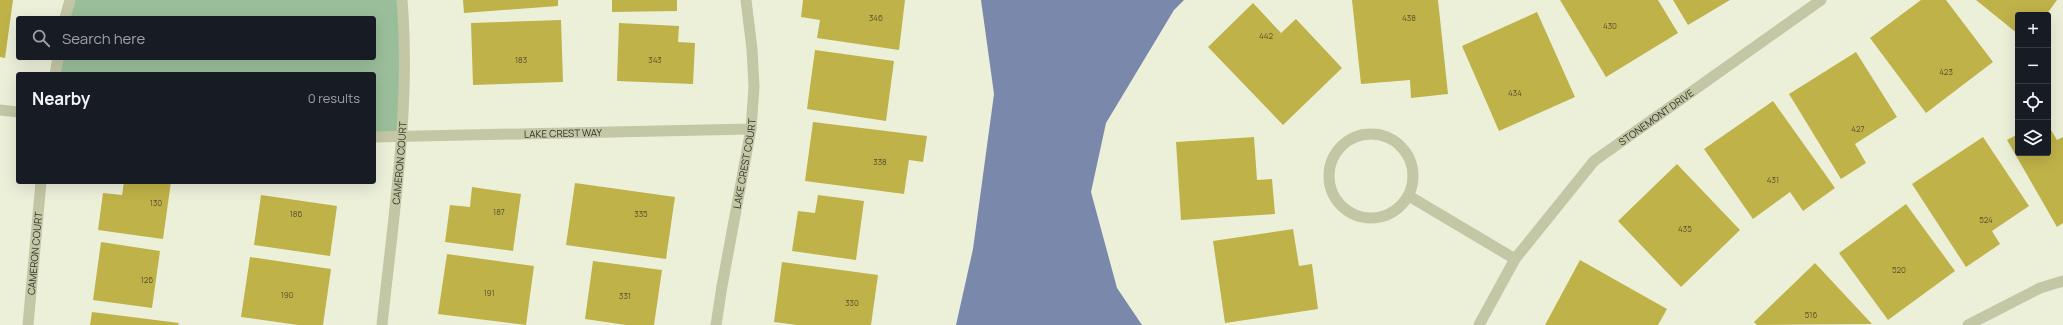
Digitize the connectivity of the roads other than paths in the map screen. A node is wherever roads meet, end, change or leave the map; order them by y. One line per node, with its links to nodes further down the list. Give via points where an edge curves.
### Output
1 (70, 0): 5 (street)
2 (402, 0): 12 (street, CAMERON COURT)
3 (746, 0): 10 (street, LAKE CREST COURT, via 754,87)
4 (1821, 0): 15 (street, STONEMONT DRIVE, via 1594,161)
5 (66, 16)
6 (58, 60): 7 (street)
7 (55, 72)
8 (0, 110): 9 (street)
9 (16, 112)
10 (751, 129): 12 (street, LAKE CREST WAY); 19 (street, LAKE CREST COURT)
11 (376, 137): 12 (street, LAKE CREST WAY)
12 (402, 137): 18 (street, CAMERON COURT)
13 (41, 184): 17 (street, CAMERON COURT)
14 (1409, 196): 14 (street, via 1413,183 1410,156 1390,137 1363,134 1350,138 1340,147 1332,160 1329,173 1331,188 1336,201 1347,211 1360,217 1381,217 1400,207); 15 (street)
15 (1515, 259): 20 (street, STONEMONT DRIVE)
16 (2063, 281): 21 (street, via 2040,288)
17 (28, 325)
18 (382, 325)
19 (716, 325)
20 (1480, 325)
21 (1968, 325)

